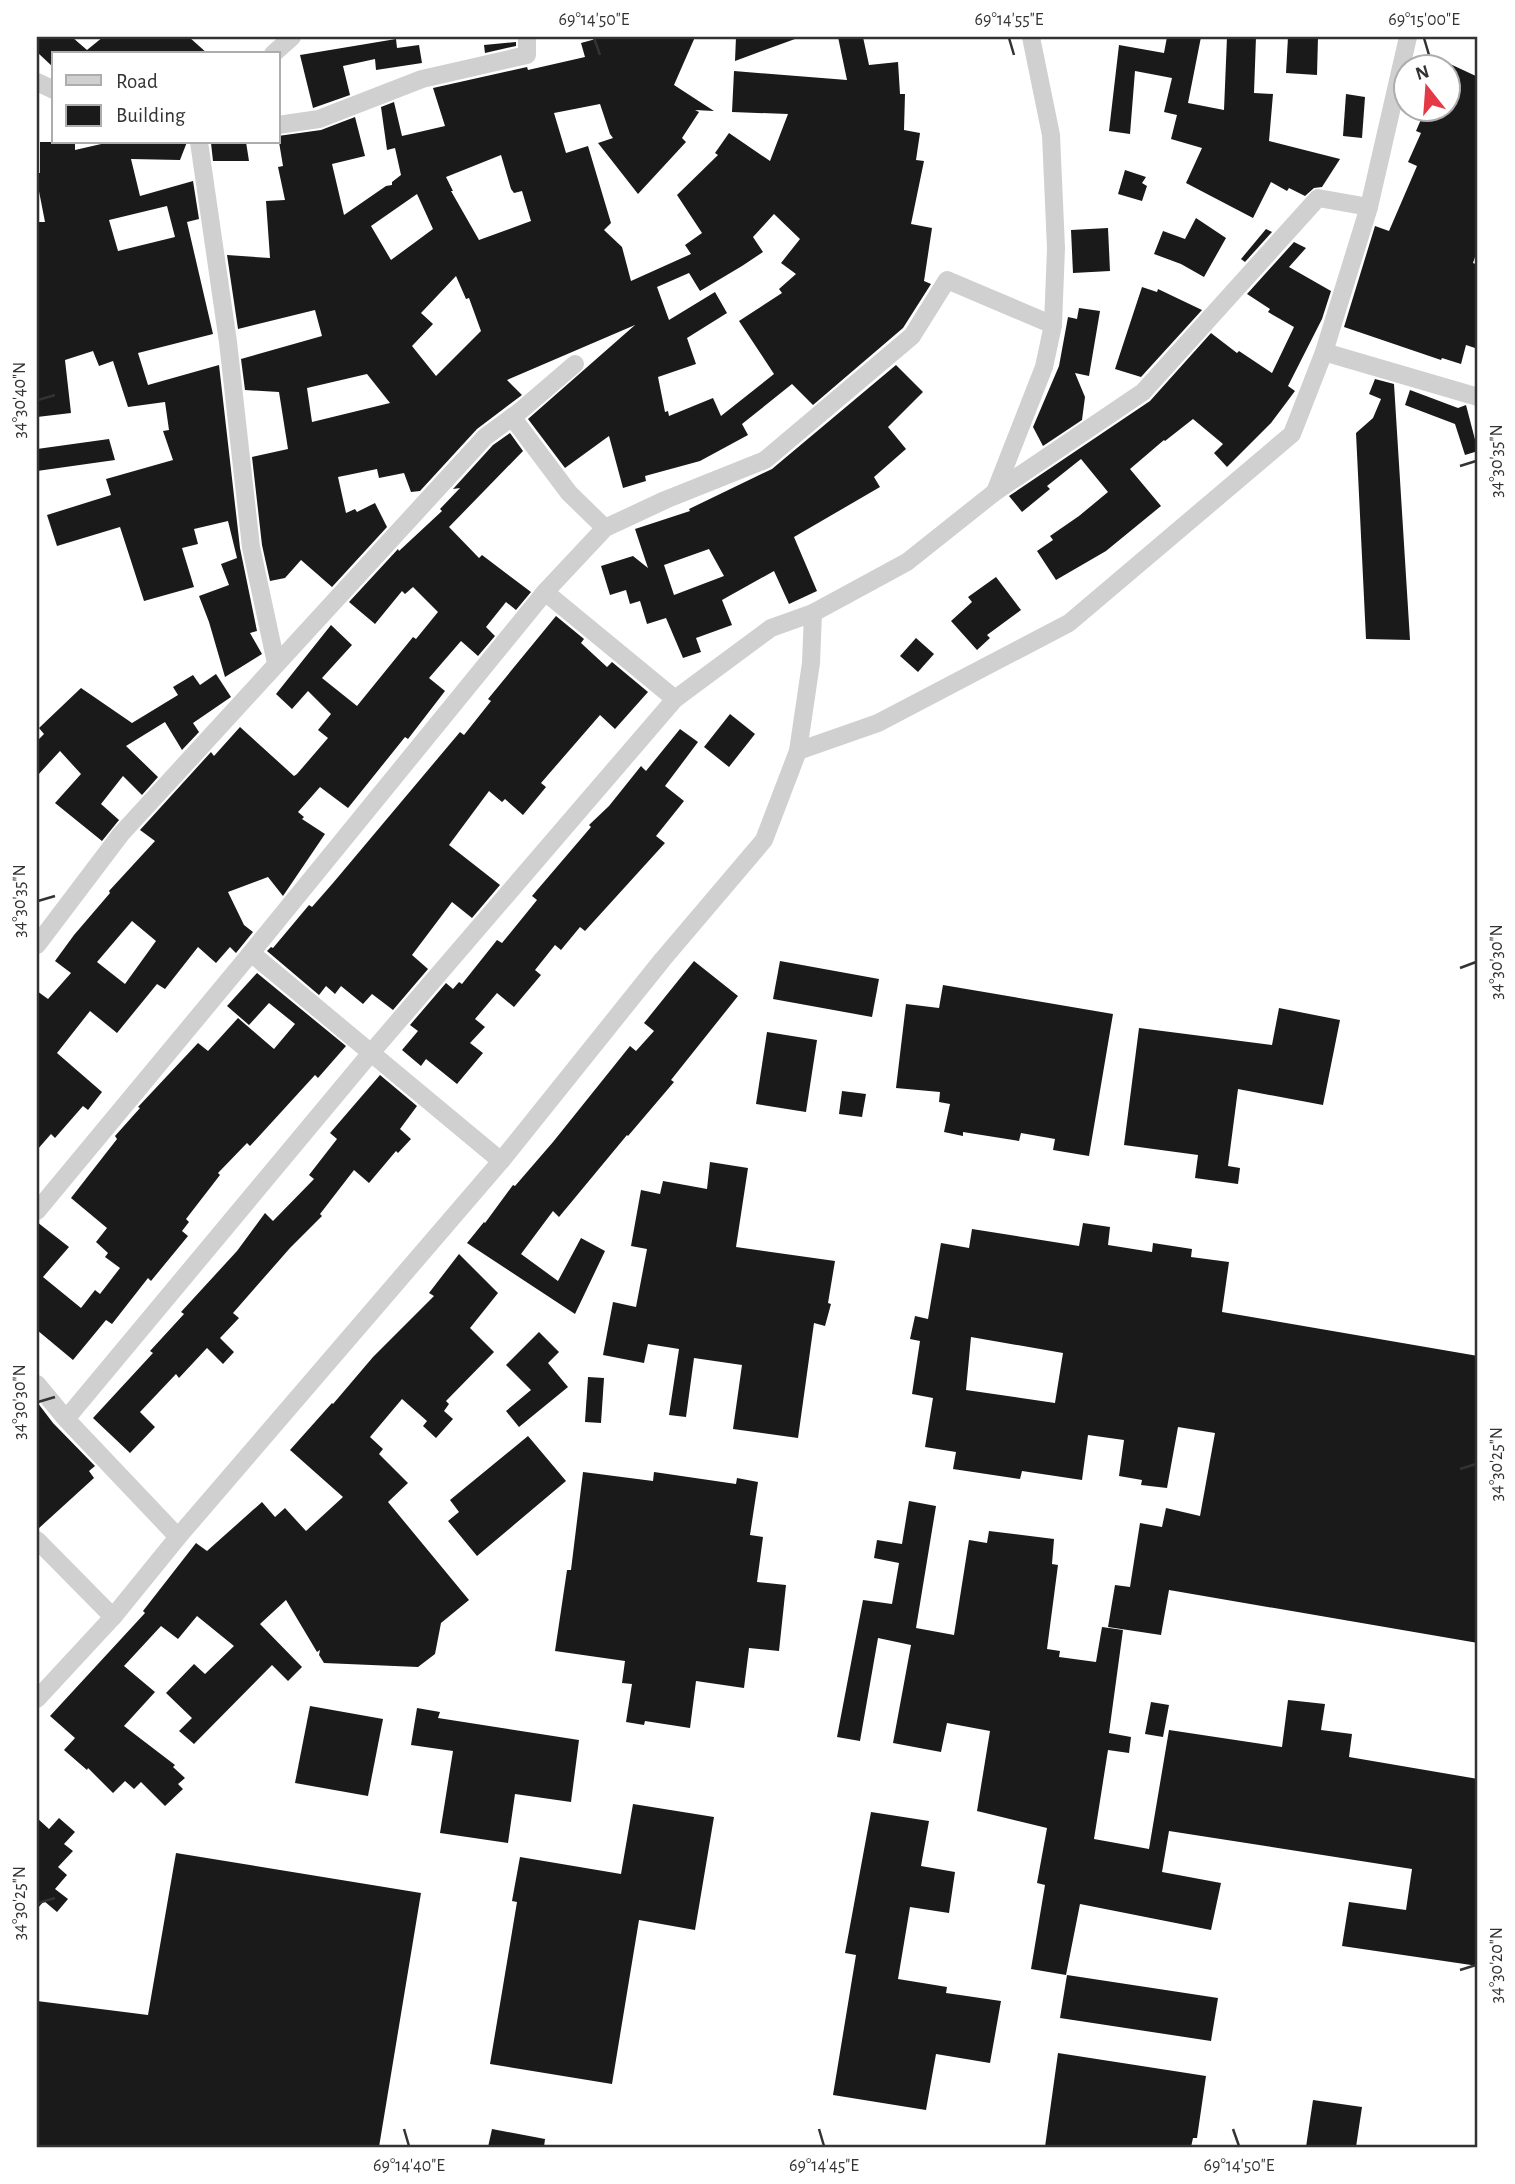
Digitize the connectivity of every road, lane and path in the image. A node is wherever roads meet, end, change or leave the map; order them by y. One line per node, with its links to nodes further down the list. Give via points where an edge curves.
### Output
1 (292, 37): 5 (street)
2 (527, 37): 6 (street, via 527,55 422,79 319,120)
3 (1031, 37): 9 (street, via 1051,135 1056,248)
4 (1408, 37): 8 (street)
5 (275, 52)
6 (280, 125)
7 (199, 144): 18 (street, via 251,547)
8 (1368, 207): 10 (street); 14 (street, via 1318,198 1143,393)
9 (1052, 325): 14 (street, via 1044,367); 15 (street, via 947,280 912,336 765,460)
10 (1324, 352): 12 (street); 20 (street, via 1292,434 1069,623 878,723)
11 (575, 364): 13 (street)
12 (1478, 397)
13 (512, 417): 15 (street, via 569,493); 18 (street, via 485,437)
14 (995, 492): 17 (street, via 907,562)
15 (605, 528): 16 (street)
16 (545, 592): 19 (street); 22 (street)
17 (813, 613): 19 (street, via 771,628); 20 (street)
18 (276, 663): 21 (street, via 121,834)
19 (674, 699): 23 (street)
20 (798, 751): 24 (street, via 764,840)
21 (37, 946)
22 (251, 953): 23 (street); 25 (street)
23 (370, 1054): 24 (street); 27 (street)
24 (501, 1161): 28 (street)
25 (37, 1211)
26 (37, 1384): 27 (street)
27 (66, 1419): 28 (street)
28 (178, 1537): 30 (street)
29 (37, 1540): 30 (street)
30 (113, 1617): 31 (street)
31 (37, 1699)

